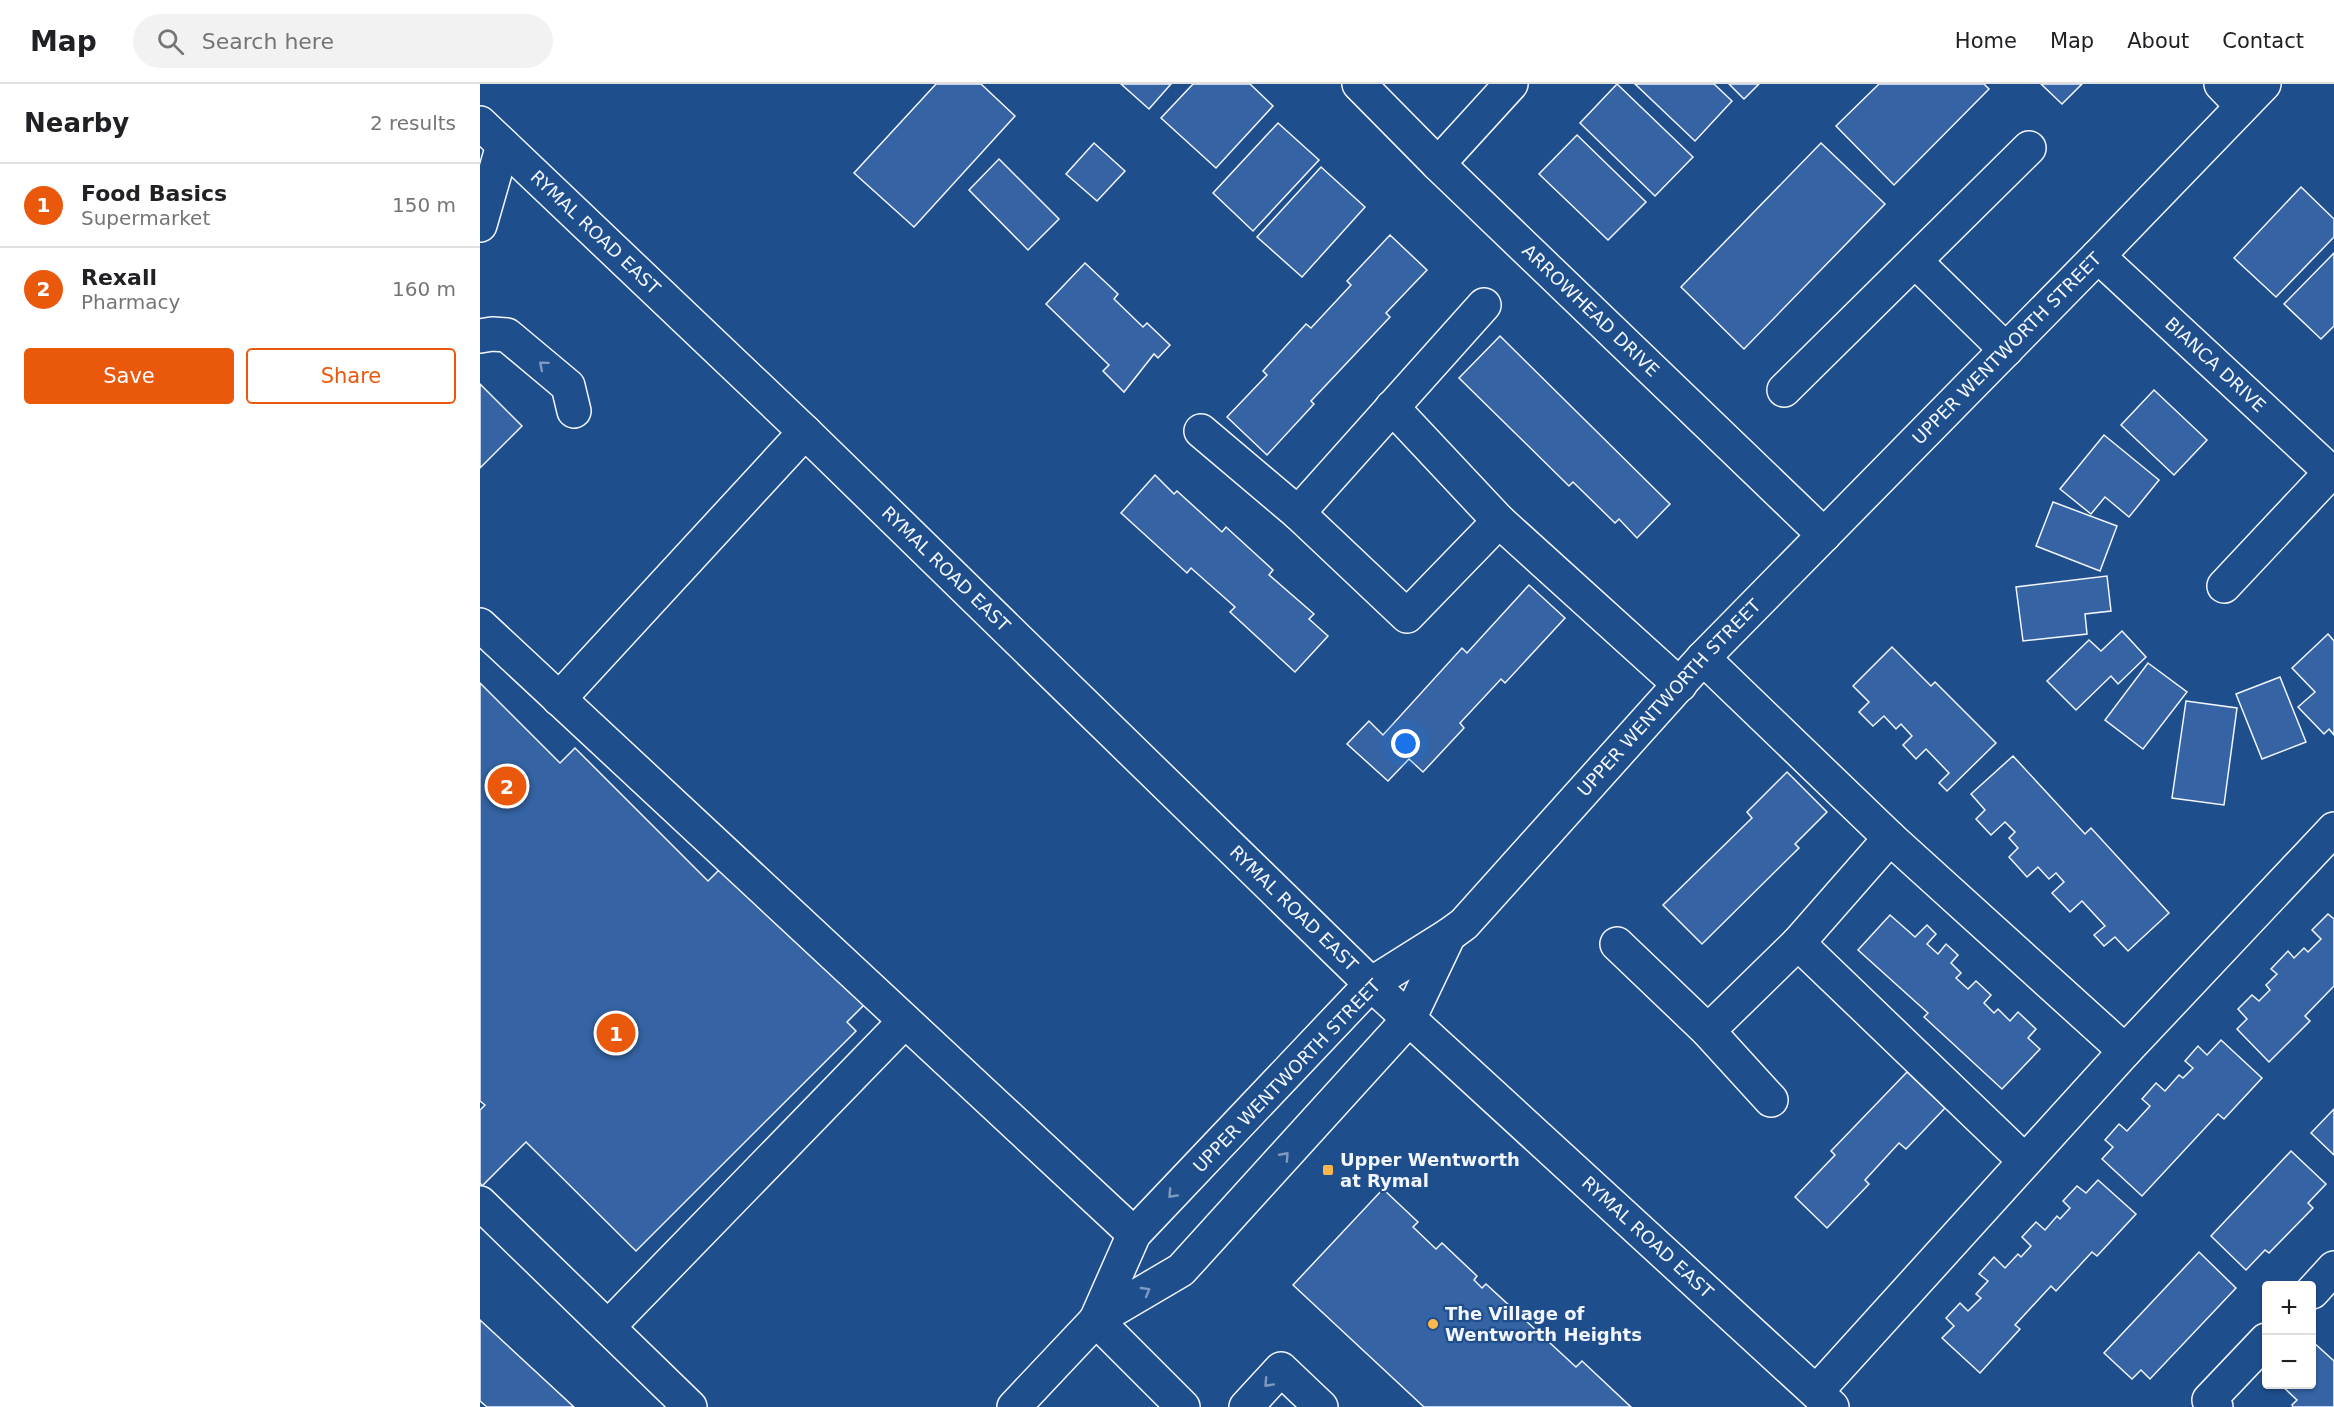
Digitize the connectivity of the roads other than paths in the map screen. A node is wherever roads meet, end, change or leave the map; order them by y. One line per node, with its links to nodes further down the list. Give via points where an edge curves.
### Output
1 (1359, 84): 7 (main road, ARROWHEAD DRIVE)
2 (1511, 84): 7 (main road)
3 (2242, 91): 9 (main road, UPPER WENTWORTH STREET)
4 (480, 123): 5 (main road, RYMAL ROAD EAST)
5 (503, 145): 8 (main road); 18 (main road, RYMAL ROAD EAST)
6 (2030, 147): 10 (main road)
7 (1438, 164): 22 (main road, ARROWHEAD DRIVE)
8 (480, 225)
9 (2098, 256): 13 (main road, UPPER WENTWORTH STREET); 19 (main road, BIANCA DRIVE)
10 (1915, 261): 13 (main road); 14 (main road)
11 (1484, 305): 15 (main road)
12 (480, 336): 16 (main road, one-way to 12, via 568,386 507,335)
13 (2006, 350): 22 (main road, UPPER WENTWORTH STREET)
14 (1784, 390)
15 (1392, 407): 20 (main road); 21 (main road)
16 (574, 411)
17 (1201, 431): 20 (main road)
18 (805, 432): 27 (main road); 33 (main road, RYMAL ROAD EAST)
19 (2332, 474): 23 (main road)
20 (1298, 513): 21 (main road, via 1407,616)
21 (1499, 521): 26 (main road)
22 (1824, 535): 25 (main road, UPPER WENTWORTH STREET)
23 (2224, 586)
24 (480, 625): 27 (main road)
25 (1703, 658): 26 (main road, UPPER WENTWORTH STREET); 29 (main road)
26 (1680, 685): 30 (main road, UPPER WENTWORTH STREET, via 1464,924)
27 (559, 699): 35 (main road)
28 (2334, 829): 37 (main road)
29 (1890, 838): 31 (main road); 37 (main road)
30 (1449, 935): 33 (main road, UPPER WENTWORTH STREET); 34 (main road)
31 (1798, 943): 36 (main road); 39 (main road)
32 (1617, 944): 36 (main road)
33 (1371, 984): 34 (main road, RYMAL ROAD EAST); 41 (main road, UPPER WENTWORTH STREET, one-way to 41)
34 (1409, 1019): 44 (main road, UPPER WENTWORTH STREET, one-way to 34, via 1181,1270); 47 (main road, RYMAL ROAD EAST)
35 (905, 1021): 41 (main road); 45 (main road)
36 (1708, 1031): 38 (main road)
37 (2125, 1051): 39 (main road)
38 (1771, 1100)
39 (2025, 1161): 47 (main road)
40 (480, 1203): 45 (main road)
41 (1134, 1234): 44 (main road, UPPER WENTWORTH STREET)
42 (2334, 1268): 43 (main road)
43 (2316, 1288)
44 (1096, 1320): 49 (main road, UPPER WENTWORTH STREET); 50 (main road)
45 (608, 1327): 48 (main road)
46 (2262, 1344): 53 (main road, via 2209,1400)
47 (1824, 1399)
48 (690, 1407)
49 (1014, 1407)
50 (1183, 1407)
51 (1246, 1407): 52 (main road, one-way to 51, via 1281,1369)
52 (1321, 1407)
53 (2216, 1407)

